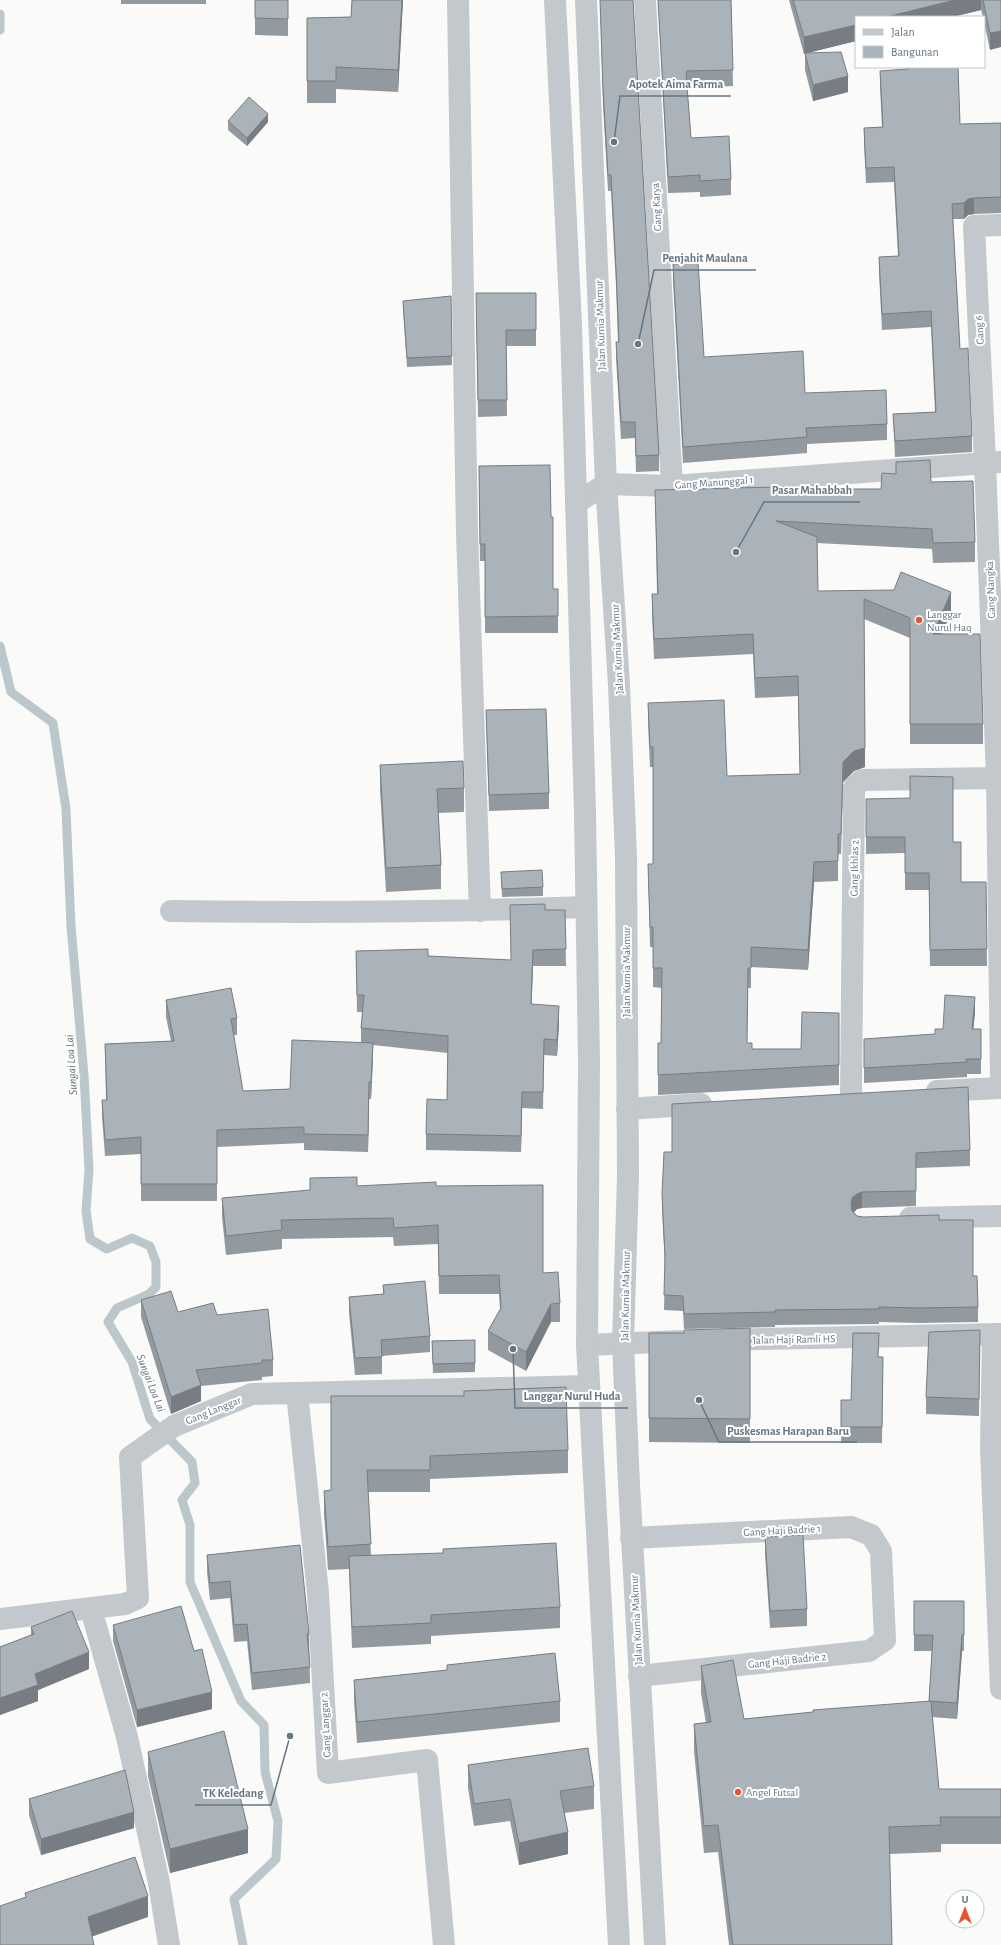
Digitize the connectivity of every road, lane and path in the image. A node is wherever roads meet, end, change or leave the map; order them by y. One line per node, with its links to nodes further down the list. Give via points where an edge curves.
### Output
1 (458, 0): 12 (street, via 466,525)
2 (555, 0): 9 (street)
3 (586, 0): 7 (street, Jalan Kurnia Makmur)
4 (644, 0): 8 (street, Gang Karya)
5 (1001, 225): 6 (street, Gang 6, via 974,226)
6 (993, 462): 8 (street, Gang Manunggal 1); 10 (street, Gang Nangka)
7 (606, 484): 8 (street, Gang Manunggal 1); 9 (street); 19 (street, Jalan Kurnia Makmur, via 619,685 625,841)
8 (672, 486)
9 (576, 503): 11 (street)
10 (997, 778): 14 (street, Gang Nangka); 17 (street, Gang Ikhlas 2, via 862,780 854,787 859,1095)
11 (586, 906): 12 (street); 24 (street, via 589,1063)
12 (480, 910): 13 (street, via 314,913)
13 (171, 911)
14 (1001, 1077)
15 (1001, 1088): 16 (street)
16 (914, 1092)
17 (828, 1096)
18 (720, 1103): 19 (street)
19 (626, 1109): 23 (street, Jalan Kurnia Makmur)
20 (1001, 1216): 21 (street)
21 (886, 1219)
22 (997, 1334): 23 (street, Jalan Haji Ramli HS); 27 (street)
23 (624, 1342): 24 (street, Jalan Haji Ramli HS); 28 (street, Jalan Kurnia Makmur)
24 (587, 1345): 25 (street)
25 (589, 1386): 26 (street, Gang Langgar); 37 (street)
26 (298, 1393): 30 (street, Gang Langgar, via 252,1394 174,1426 130,1457 138,1598 125,1604); 36 (street, Gang Langgar 2, via 318,1593 328,1773 427,1760)
27 (996, 1449): 32 (street)
28 (631, 1538): 29 (street, Gang Haji Badrie 1, via 851,1527 871,1535 881,1551); 33 (street, Jalan Kurnia Makmur)
29 (883, 1594): 33 (street, Gang Haji Badrie 2, via 885,1640 869,1651)
30 (91, 1608): 31 (street, Gang Langgar); 35 (street, via 127,1737 159,1883)
31 (0, 1620)
32 (999, 1639): 34 (street)
33 (639, 1676): 38 (street, Jalan Kurnia Makmur)
34 (1001, 1689)
35 (168, 1945)
36 (444, 1945)
37 (619, 1945)
38 (656, 1945)

